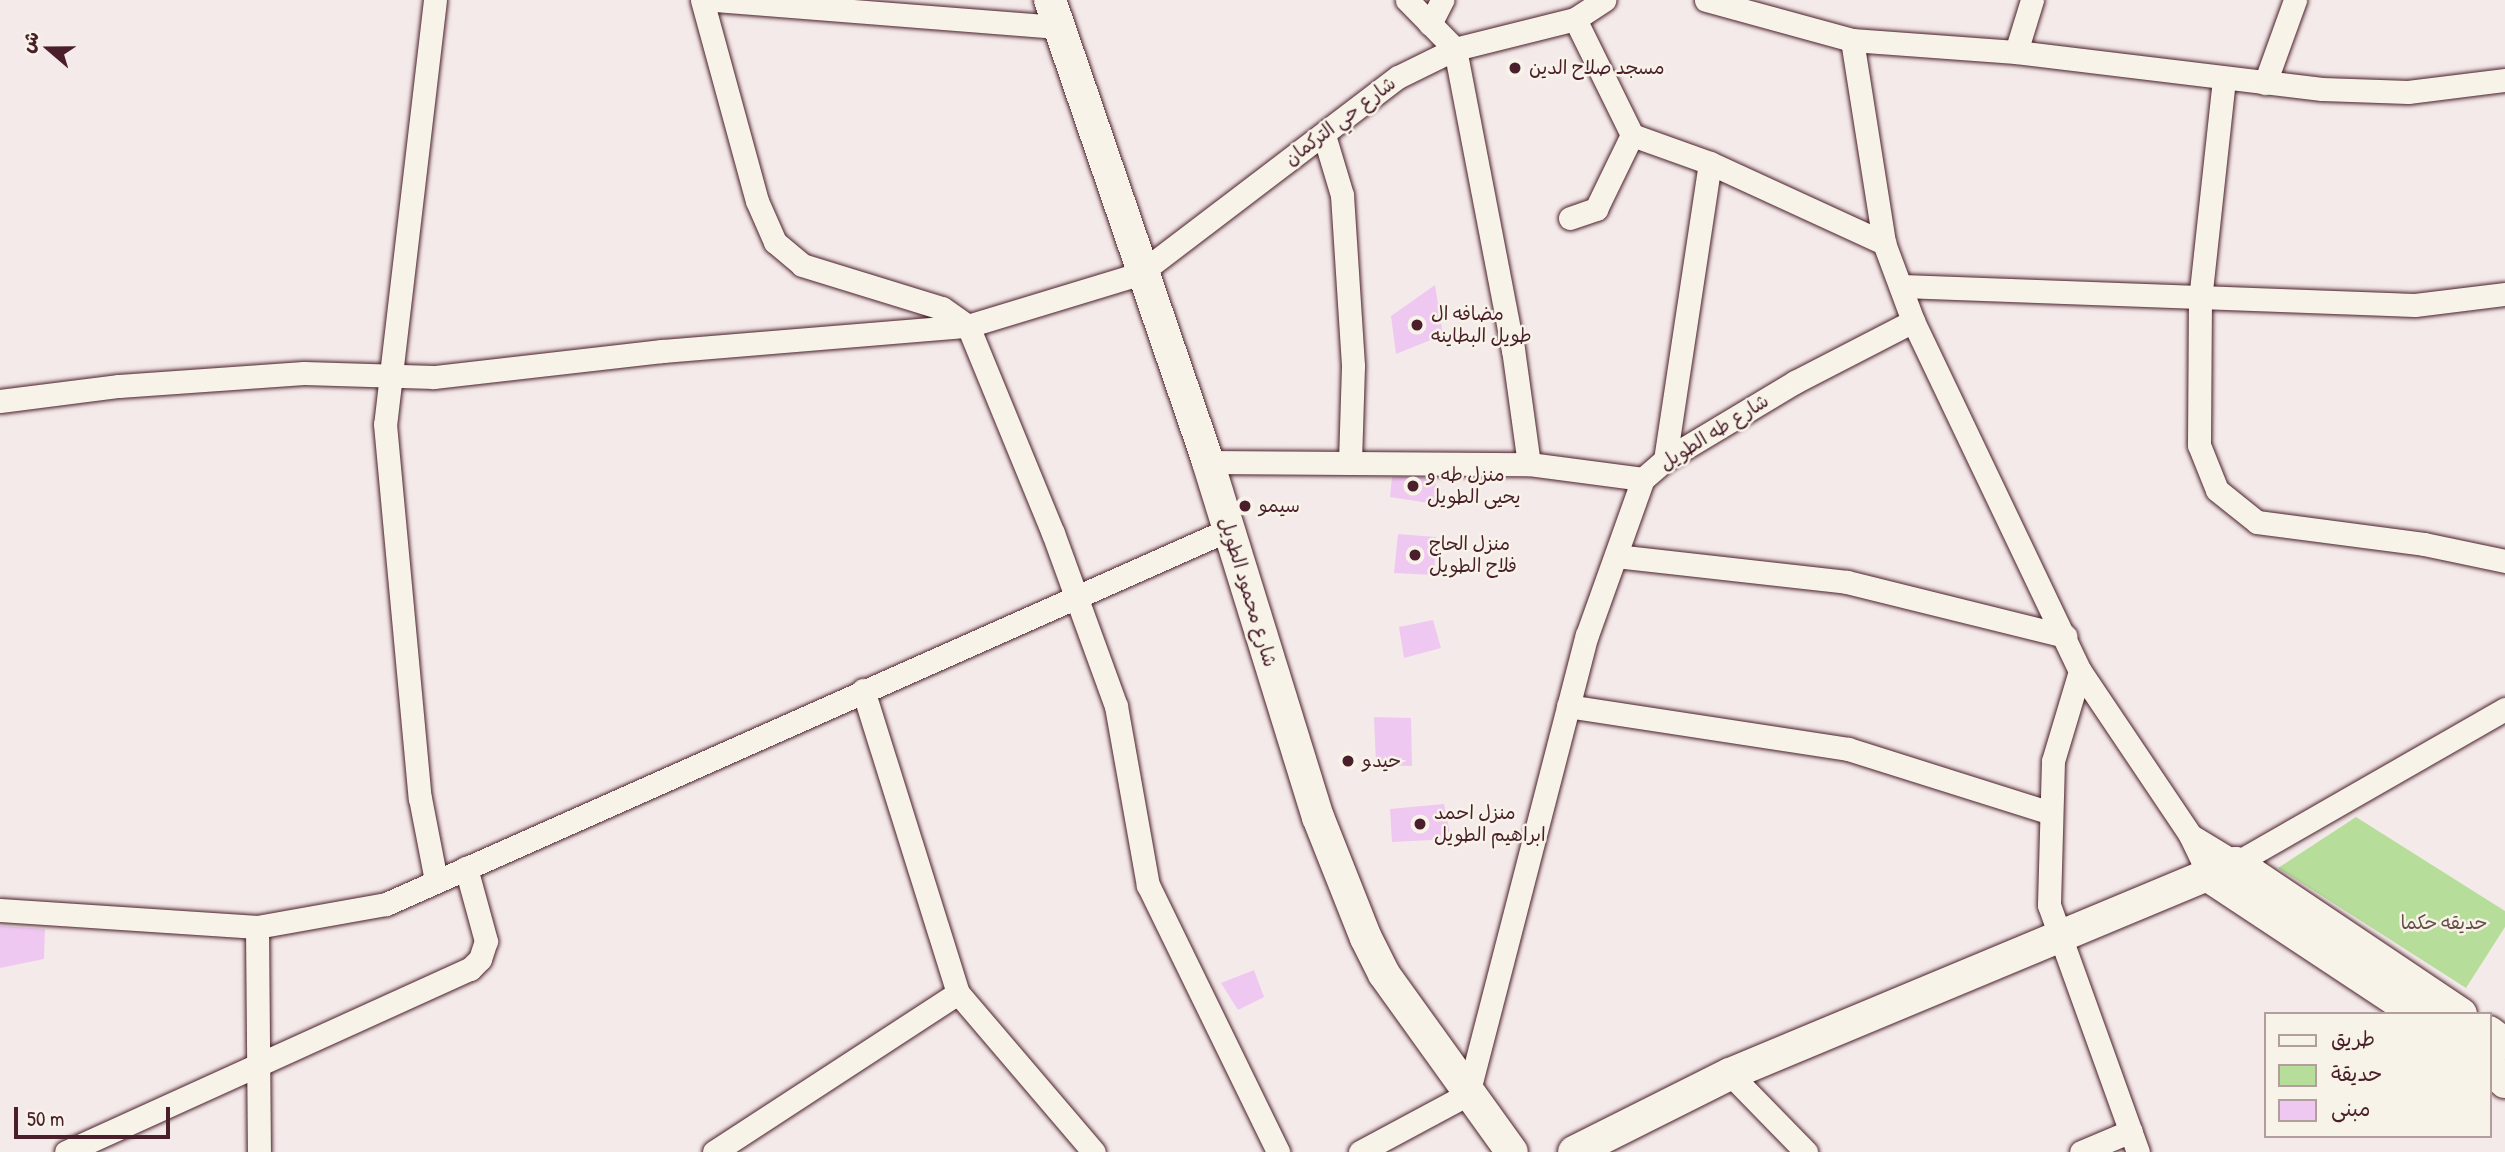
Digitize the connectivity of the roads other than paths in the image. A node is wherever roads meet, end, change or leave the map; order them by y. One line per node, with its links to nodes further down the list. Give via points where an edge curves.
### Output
1 (435, 0): 30 (street)
2 (702, 0): 29 (street, via 757,201 775,242 802,265 942,308)
3 (714, 0): 10 (street)
4 (1407, 0): 12 (street)
5 (1442, 0): 12 (street)
6 (1604, 0): 11 (street, شارع حي التركمان)
7 (1706, 0): 13 (street)
8 (2032, 0): 15 (street)
9 (2295, 0): 18 (street)
10 (1055, 13): 24 (street, شارع محمود الطويل)
11 (1575, 19): 14 (street, شارع حي التركمان); 20 (street)
12 (1430, 24): 14 (street)
13 (1852, 40): 15 (street); 23 (street)
14 (1455, 49): 19 (street, شارع حي التركمان, via 1398,77); 35 (street, via 1513,349)
15 (2016, 52): 16 (street)
16 (2224, 79): 18 (street); 27 (street)
17 (2505, 80): 18 (street, via 2408,92)
18 (2265, 83)
19 (1324, 135): 24 (street, شارع حي التركمان); 32 (street, via 1342,195 1353,366)
20 (1632, 135): 21 (street); 22 (street, via 1595,209)
21 (1710, 163): 23 (street); 33 (street)
22 (1570, 218)
23 (1884, 243): 25 (street)
24 (1139, 274): 29 (street); 34 (street, شارع محمود الطويل)
25 (1902, 286): 27 (street); 28 (street)
26 (2505, 294): 27 (street, via 2415,304)
27 (2200, 299): 39 (street, via 2199,444 2217,490 2233,508 2256,522 2424,544)
28 (1913, 321): 33 (street, شارع طه الطويل, via 1795,382); 41 (street)
29 (968, 326): 30 (street); 40 (street)
30 (390, 377): 31 (street, via 304,373 119,386); 49 (street, via 385,457 420,798)
31 (0, 401)
32 (1350, 460): 34 (street, شارع طه الطويل); 35 (street, شارع طه الطويل)
33 (1665, 460): 36 (street, شارع طه الطويل)
34 (1208, 462): 37 (street, شارع محمود الطويل)
35 (1529, 464): 36 (street, شارع طه الطويل)
36 (1643, 479): 38 (street)
37 (1230, 529): 40 (street); 60 (street, شارع محمود الطويل, via 1318,817 1366,939)
38 (1616, 556): 41 (street, via 1847,583); 44 (street)
39 (2505, 561)
40 (1076, 596): 43 (street); 67 (street, via 1116,706 1148,885)
41 (2065, 636): 42 (street)
42 (2080, 671): 46 (street, via 2059,733); 48 (street, via 2190,835)
43 (863, 690): 47 (street); 53 (street)
44 (1568, 706): 46 (street, via 1848,749); 60 (street)
45 (2505, 709): 48 (street)
46 (2048, 812): 52 (street, via 2049,905)
47 (466, 868): 49 (street); 56 (street, via 484,929 481,959 453,978)
48 (2223, 870): 52 (street); 54 (street); 55 (street)
49 (436, 880): 51 (street, via 386,904)
50 (0, 910): 51 (street)
51 (257, 927): 56 (street)
52 (2064, 936): 58 (street); 61 (street)
53 (957, 993): 65 (street); 66 (street)
54 (2414, 1012)
55 (2458, 1012)
56 (254, 1064): 63 (street); 64 (street)
57 (2491, 1069): 59 (street)
58 (1730, 1074): 69 (street); 70 (street)
59 (2505, 1082)
60 (1468, 1094): 62 (street, شارع محمود الطويل); 68 (street)
61 (2134, 1142): 71 (street)
62 (1502, 1147)
63 (66, 1152)
64 (259, 1152)
65 (714, 1152)
66 (1094, 1152)
67 (1279, 1152)
68 (1360, 1152)
69 (1574, 1152)
70 (1806, 1152)
71 (2081, 1152)

